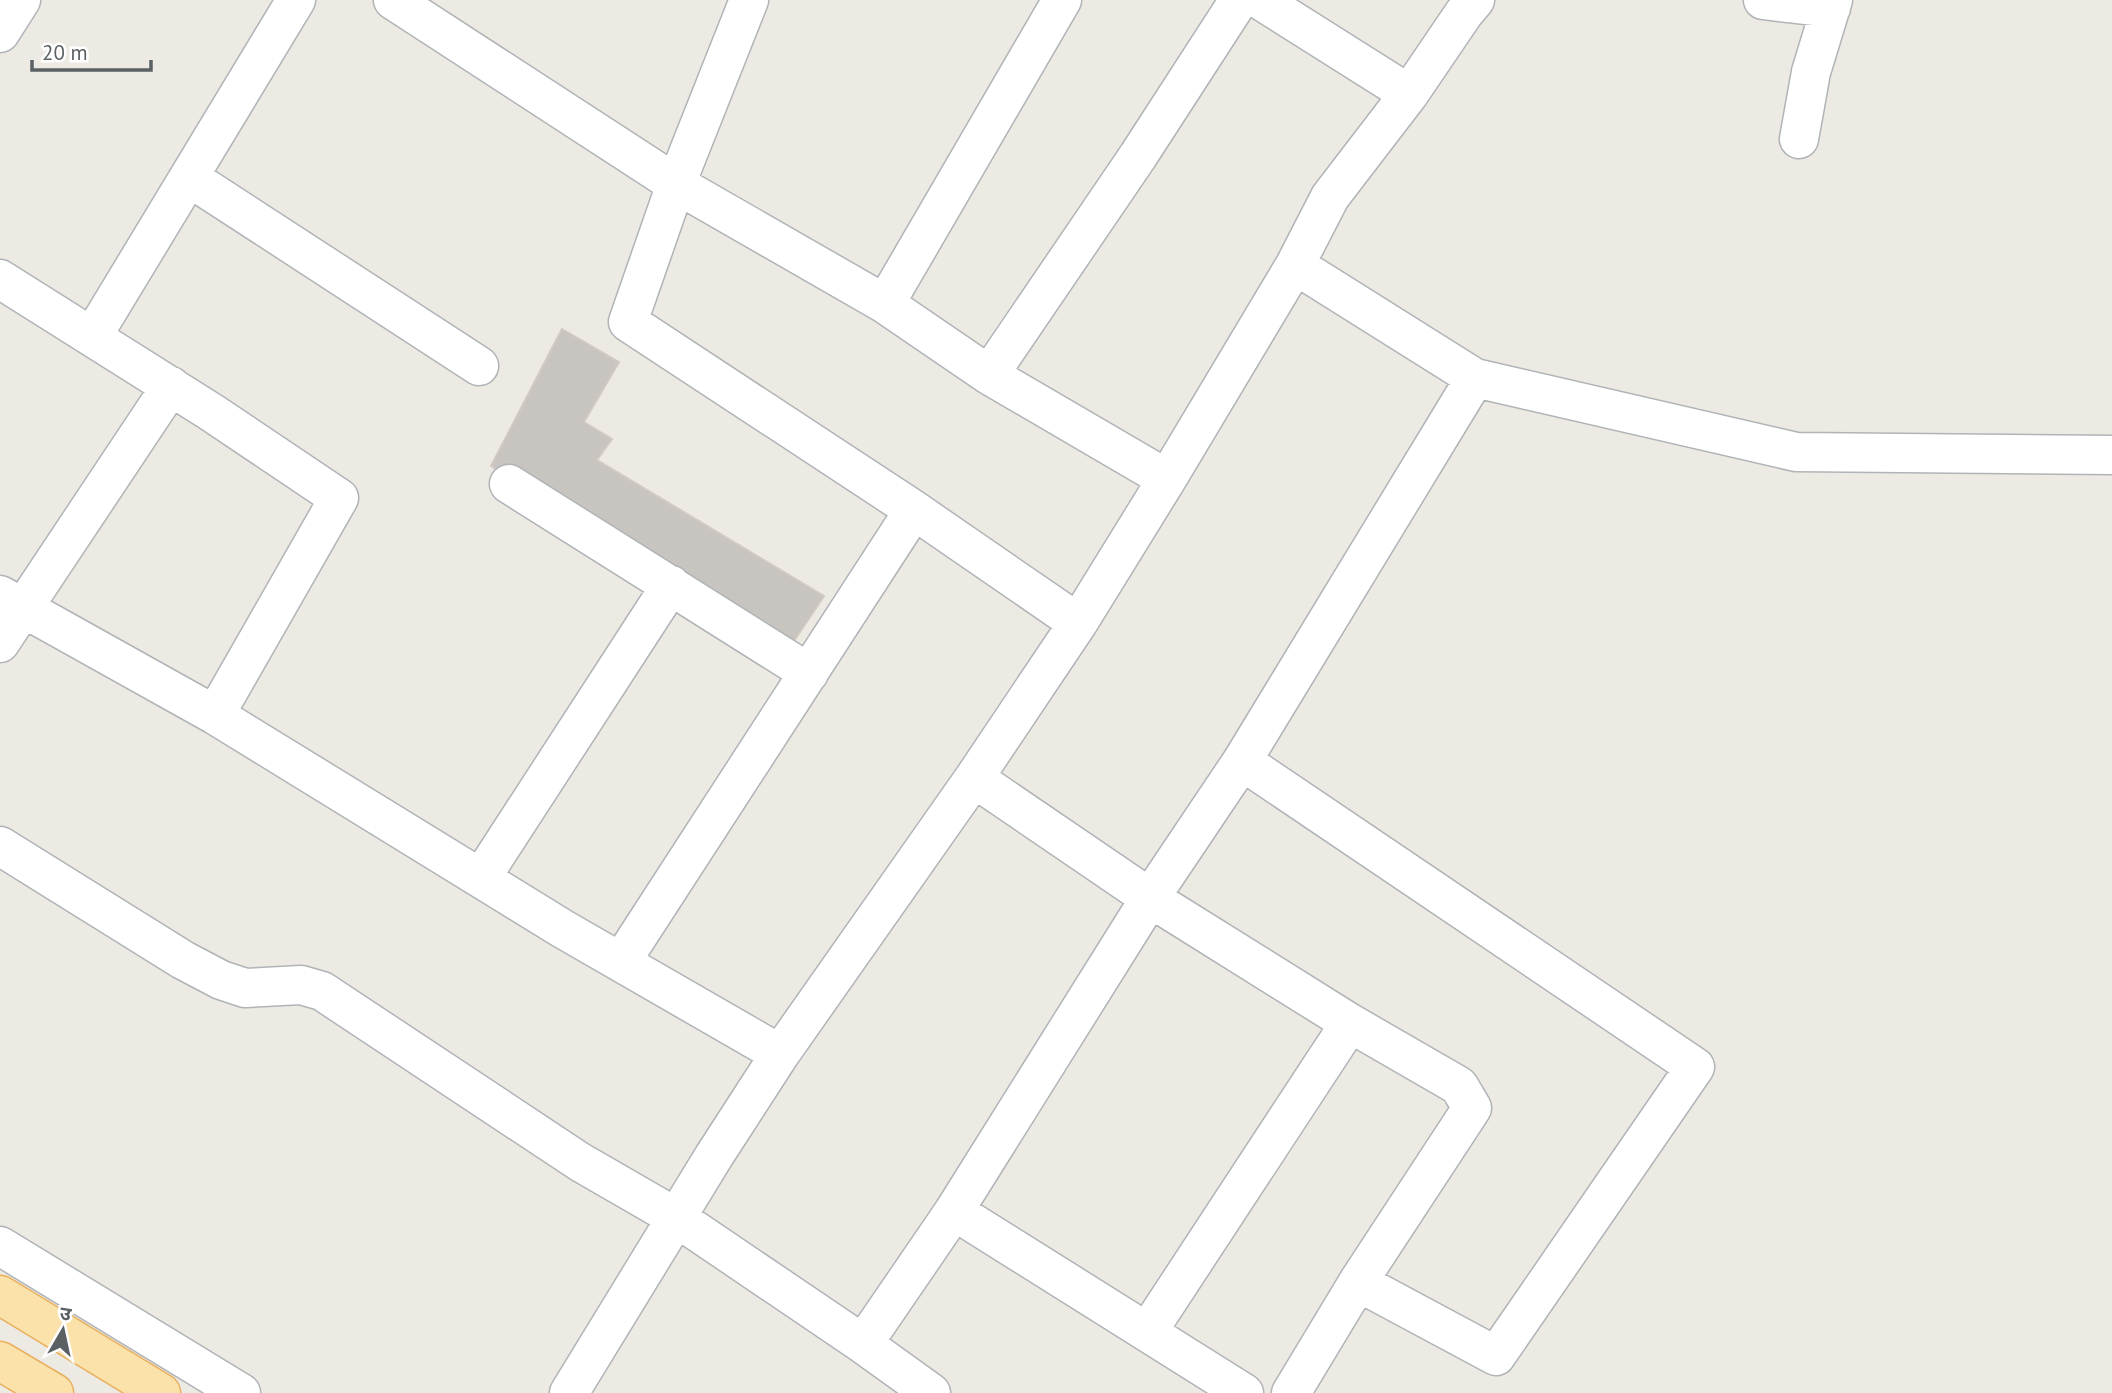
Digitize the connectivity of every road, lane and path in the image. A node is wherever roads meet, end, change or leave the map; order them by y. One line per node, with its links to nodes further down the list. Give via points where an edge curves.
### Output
1 (21, 0): 11 (street)
2 (296, 0): 14 (street)
3 (393, 0): 15 (street)
4 (749, 0): 15 (street)
5 (1062, 0): 18 (street)
6 (1239, 0): 21 (street)
7 (1260, 0): 12 (street)
8 (1475, 0): 12 (street)
9 (1763, 0): 10 (street)
10 (1832, 4): 13 (street, via 1811,72)
11 (0, 33)
12 (1409, 94): 16 (street, via 1330,197)
13 (1799, 139)
14 (190, 178): 19 (street); 20 (street)
15 (676, 184): 18 (street); 27 (street, via 628,322)
16 (1295, 265): 22 (street); 25 (street)
17 (0, 279): 19 (street)
18 (885, 304): 21 (street)
19 (92, 337): 23 (street)
20 (480, 366)
21 (989, 375): 25 (street)
22 (1475, 378): 24 (street, via 1796,452); 34 (street)
23 (171, 386): 29 (street); 33 (street, via 339,498)
24 (2112, 455)
25 (1167, 479): 30 (street)
26 (509, 484): 28 (street)
27 (914, 510): 30 (street); 32 (street)
28 (671, 585): 32 (street); 37 (street)
29 (11, 601): 31 (street); 33 (street)
30 (1078, 622): 35 (street)
31 (0, 643)
32 (809, 673): 39 (street)
33 (215, 715): 37 (street)
34 (1242, 761): 38 (street); 45 (street, via 1695,1067 1496,1356)
35 (974, 778): 38 (street); 41 (street)
36 (0, 846): 43 (street, via 221,980 245,988 301,985 322,991 580,1161)
37 (481, 878): 39 (street)
38 (1150, 898): 40 (street); 42 (street)
39 (621, 962): 41 (street)
40 (1350, 1023): 45 (street, via 1459,1086 1472,1108); 47 (street)
41 (780, 1055): 43 (street)
42 (954, 1211): 47 (street); 48 (street)
43 (677, 1218): 48 (street); 53 (street)
44 (0, 1246): 52 (street)
45 (1358, 1282): 56 (street)
46 (0, 1295): 51 (main road)
47 (1148, 1331): 55 (street)
48 (863, 1344): 54 (street)
49 (0, 1361): 50 (main road)
50 (54, 1393)
51 (161, 1393)
52 (241, 1393)
53 (569, 1393)
54 (931, 1393)
55 (1244, 1393)
56 (1291, 1393)

